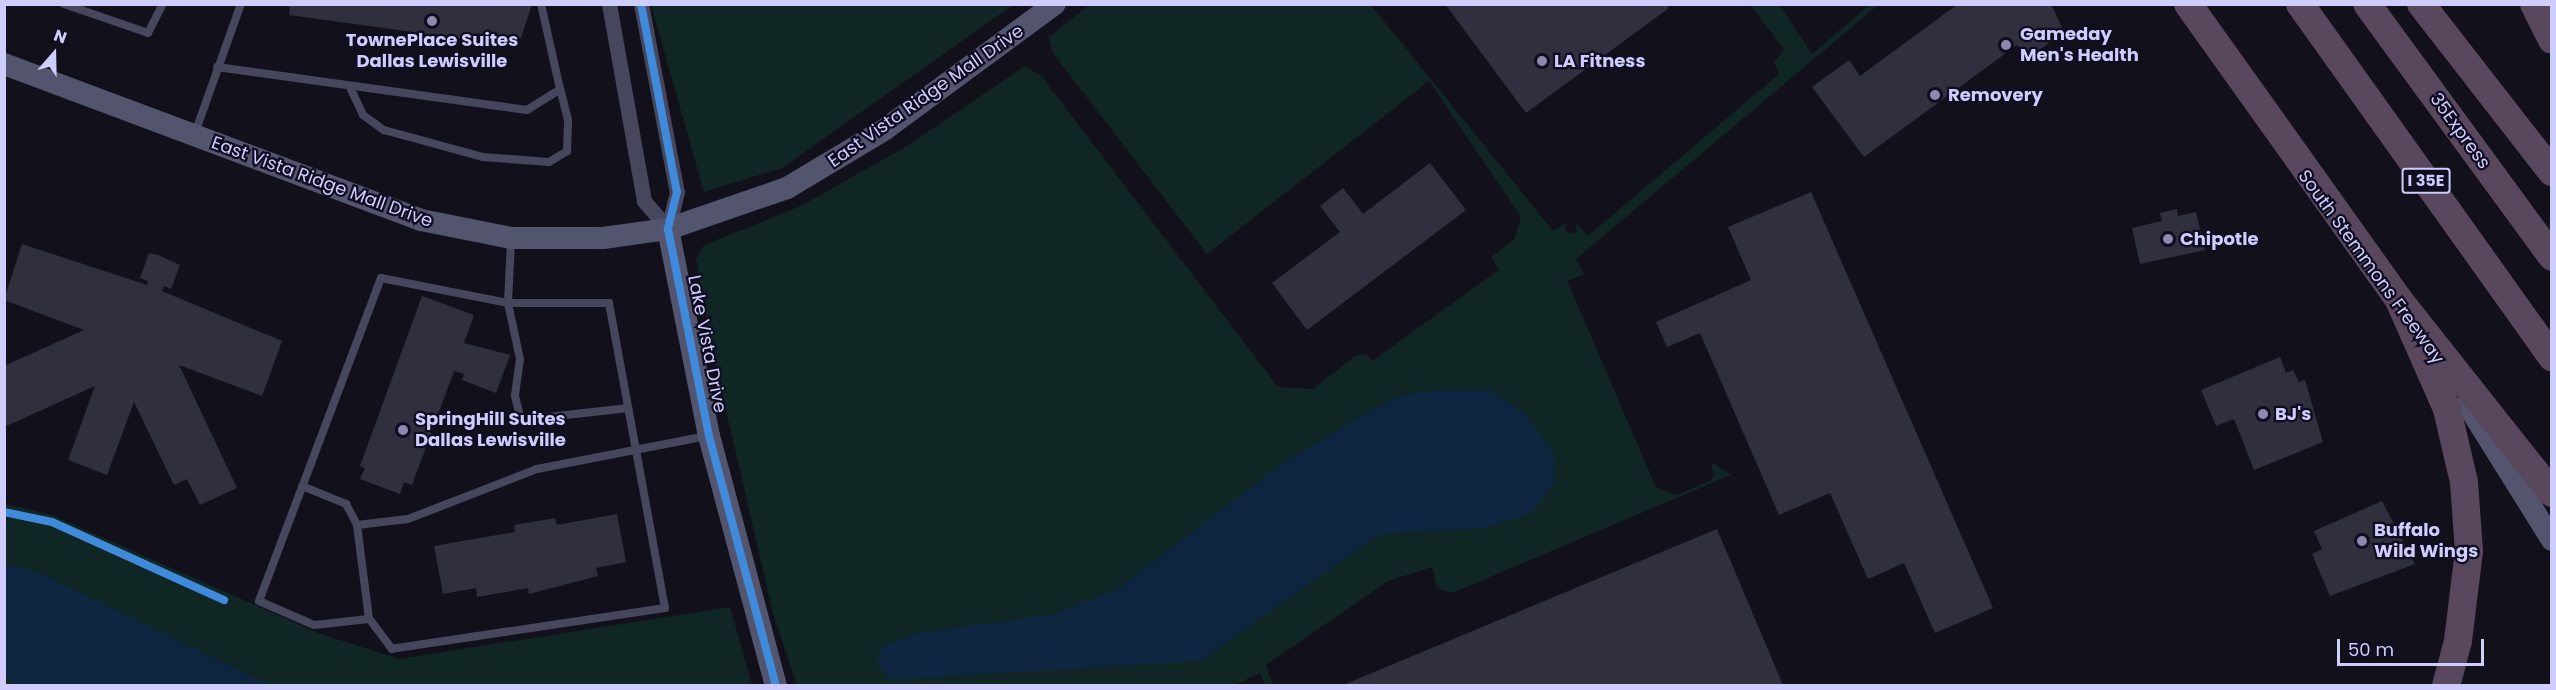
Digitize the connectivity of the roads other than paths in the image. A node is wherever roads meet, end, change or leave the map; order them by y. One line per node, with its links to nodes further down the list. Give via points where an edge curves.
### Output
1 (64, 4): 2 (lane, via 148,33)
2 (163, 4)
3 (241, 4): 16 (lane)
4 (541, 4): 18 (lane)
5 (609, 4): 21 (street, via 644,201)
6 (641, 4): 21 (street, Lake Vista Drive, via 676,192)
7 (1055, 4): 21 (main road, East Vista Ridge Mall Drive, via 833,163 787,188)
8 (2177, 4): 33 (main road, South Stemmons Freeway, via 2424,334)
9 (2188, 4): 24 (highway)
10 (2300, 4): 26 (highway, I 35E)
11 (2367, 4): 23 (highway, 35Express)
12 (2421, 4): 20 (highway)
13 (2534, 4): 14 (highway)
14 (2552, 40)
15 (4, 64): 19 (main road, East Vista Ridge Mall Drive)
16 (216, 67): 17 (lane); 19 (lane)
17 (350, 87): 18 (lane, via 527,110); 18 (lane, via 363,115 384,130 483,157 549,162 567,151 568,120)
18 (560, 89)
19 (194, 135): 22 (main road, East Vista Ridge Mall Drive, via 421,220)
20 (2552, 172)
21 (669, 229): 22 (main road, East Vista Ridge Mall Drive, via 603,238); 28 (main road, Lake Vista Drive)
22 (511, 238): 25 (lane)
23 (2552, 257)
24 (2399, 300): 31 (highway, bridge); 36 (highway, bridge, via 2447,409 2464,482 2469,551 2458,641)
25 (508, 303): 27 (lane, via 609,303); 27 (lane, via 520,359 515,396 521,420); 30 (lane, via 381,278)
26 (2552, 357)
27 (628, 408): 29 (lane)
28 (709, 436): 29 (lane); 35 (main road, Lake Vista Drive)
29 (636, 451): 32 (lane, via 537,469 408,519); 34 (lane, via 665,608 392,649)
30 (302, 486): 32 (lane, via 346,504); 34 (lane, via 259,601 314,625)
31 (2552, 493)
32 (357, 525): 34 (lane)
33 (2552, 540)
34 (369, 619)
35 (776, 686)
36 (2446, 686)

